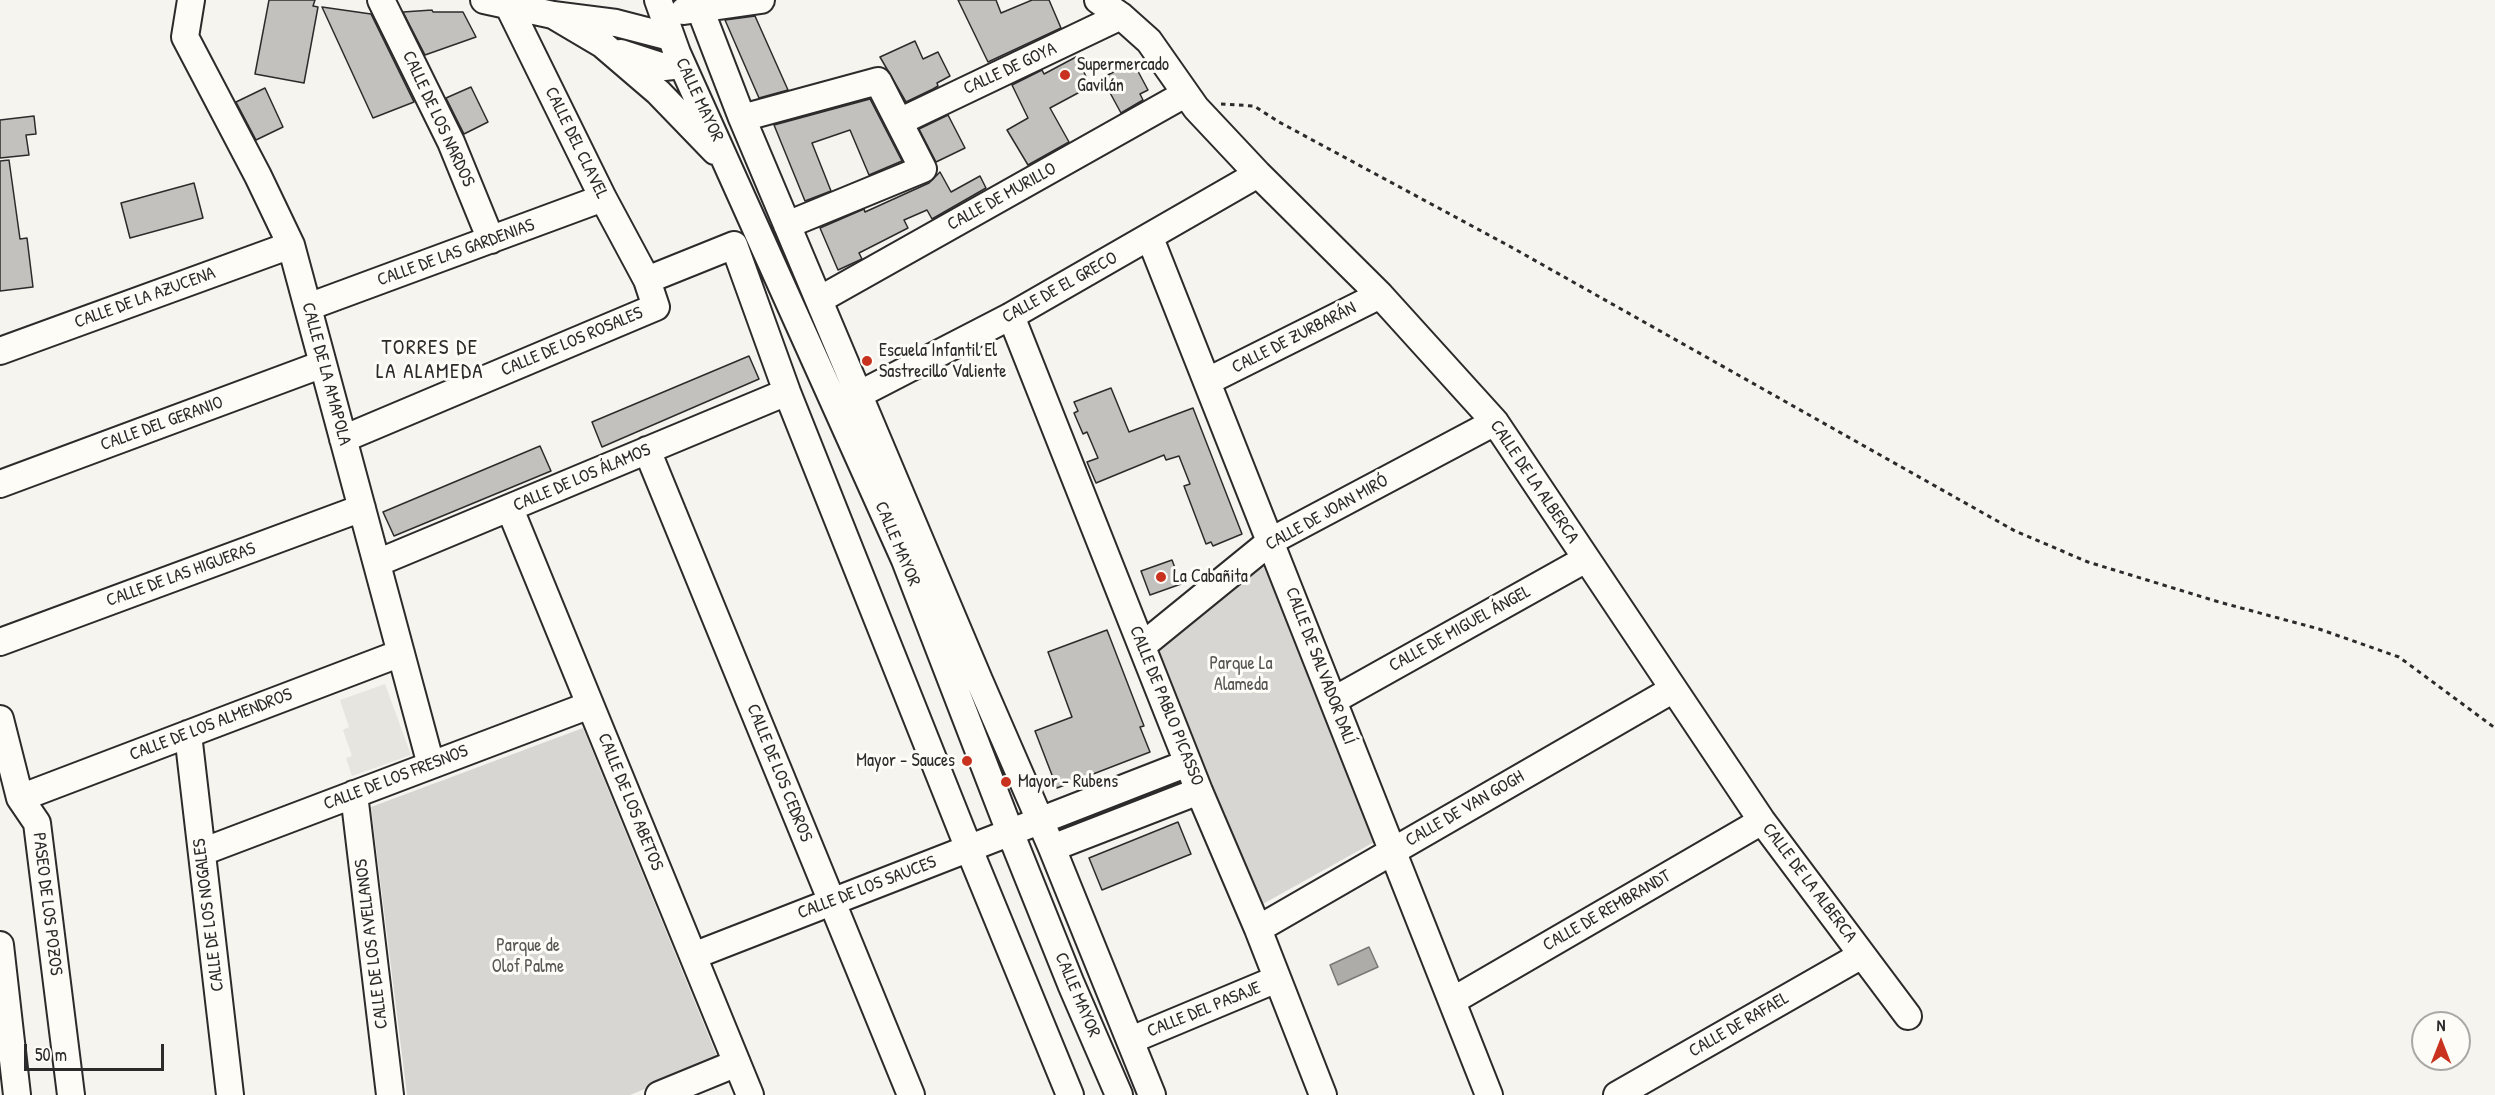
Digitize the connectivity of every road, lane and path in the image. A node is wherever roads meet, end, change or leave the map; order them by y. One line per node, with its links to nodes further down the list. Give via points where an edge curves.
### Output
1 (191, 0): 22 (street, CALLE DE LA AMAPOLA, via 185,37)
2 (381, 0): 21 (street, CALLE DE LOS NARDOS, via 451,142)
3 (761, 0): 6 (street)
4 (1098, 0): 9 (street, CALLE DE LA ALBERCA)
5 (496, 3): 8 (street); 18 (street, CALLE DEL CLAVEL)
6 (700, 9): 7 (street); 14 (street, CALLE MAYOR)
7 (661, 10): 10 (street, via 616,23); 10 (street, via 642,7 626,15); 12 (street, CALLE MAYOR)
8 (554, 15): 10 (street); 11 (street)
9 (1121, 16): 13 (street, CALLE DE LA ALBERCA, via 1149,41); 15 (street, CALLE DE GOYA)
10 (583, 19)
11 (602, 44): 12 (street, via 631,58 664,67); 16 (street, via 658,92)
12 (682, 65): 16 (street, CALLE MAYOR)
13 (1191, 101): 17 (street, CALLE DE LA ALBERCA); 25 (street, CALLE DE MURILLO); 49 (path, via 1254,106 2015,531 2088,562 2319,629 2399,657)
14 (742, 118): 15 (street, via 878,81); 19 (street, CALLE MAYOR)
15 (899, 122): 19 (street, via 923,169)
16 (729, 165): 58 (street, CALLE MAYOR, via 905,560)
17 (1258, 174): 20 (street, CALLE DE EL GRECO); 24 (street, CALLE DE LA ALBERCA)
18 (603, 198): 21 (street, CALLE DE LAS GARDENIAS); 23 (street, CALLE DEL CLAVEL)
19 (787, 225): 25 (street, CALLE MAYOR)
20 (1150, 238): 27 (street, CALLE DE EL GRECO); 30 (street, CALLE DE SALVADOR DALÍ)
21 (491, 240): 26 (street, CALLE DE LAS GARDENIAS)
22 (291, 245): 26 (street, CALLE DE LA AMAPOLA); 28 (street, CALLE DE LA AZUCENA)
23 (647, 280): 31 (street, CALLE DE LOS ROSALES, via 734,245); 34 (street, CALLE DE LOS ROSALES, via 656,307)
24 (1380, 295): 30 (street, CALLE DE ZURBARÁN); 33 (street, CALLE DE LA ALBERCA)
25 (819, 300): 32 (street, CALLE MAYOR)
26 (308, 307): 29 (street, CALLE DE LA AMAPOLA)
27 (1011, 316): 32 (street, CALLE DE EL GRECO); 43 (street, CALLE DE PABLO PICASSO)
28 (0, 351)
29 (323, 364): 34 (street, CALLE DE LA AMAPOLA); 36 (street, CALLE DEL GERANIO)
30 (1208, 381): 39 (street, CALLE DE SALVADOR DALÍ)
31 (787, 392): 35 (street, CALLE DE LOS ÁLAMOS); 60 (street)
32 (858, 395): 56 (street, CALLE MAYOR)
33 (1495, 422): 39 (street, CALLE DE JOAN MIRÓ); 40 (street, CALLE DE LA ALBERCA)
34 (343, 439): 37 (street, CALLE DE LA AMAPOLA)
35 (647, 450): 38 (street, CALLE DE LOS ÁLAMOS); 63 (street, CALLE DE LOS CEDROS)
36 (0, 484)
37 (362, 508): 41 (street, CALLE DE LA AMAPOLA); 42 (street, CALLE DE LAS HIGUERAS)
38 (510, 509): 41 (street, CALLE DE LOS ÁLAMOS); 47 (street, CALLE DE LOS ABETOS)
39 (1271, 541): 43 (street, CALLE DE JOAN MIRÓ); 46 (street, CALLE DE SALVADOR DALÍ)
40 (1586, 559): 45 (street, CALLE DE LA ALBERCA); 46 (street, CALLE DE MIGUEL ÁNGEL)
41 (377, 563): 44 (street, CALLE DE LA AMAPOLA)
42 (0, 642)
43 (1142, 646): 51 (street, CALLE DE PABLO PICASSO)
44 (401, 653): 50 (street, CALLE DE LOS ALMENDROS); 52 (street, CALLE DE LA AMAPOLA)
45 (1672, 690): 57 (street, CALLE DE LA ALBERCA); 61 (street, CALLE DE VAN GOGH)
46 (1334, 700): 61 (street, CALLE DE SALVADOR DALÍ)
47 (590, 705): 52 (street, CALLE DE LOS FRESNOS); 67 (street, CALLE DE LOS ABETOS)
48 (0, 719): 55 (street, PASEO DE LOS POZOS)
49 (2495, 728)
50 (188, 734): 55 (street, CALLE DE LOS ALMENDROS); 62 (street, CALLE DE LOS NOGALES)
51 (1188, 763): 53 (street, CALLE DE PABLO PICASSO); 56 (street, CALLE DE LOS SAUCES)
52 (431, 765): 54 (street, CALLE DE LOS FRESNOS)
53 (1199, 791): 59 (street); 64 (street, CALLE DE PABLO PICASSO)
54 (354, 794): 62 (street, CALLE DE LOS FRESNOS); 76 (street, CALLE DE LOS AVELLANOS)
55 (20, 798): 74 (street, PASEO DE LOS POZOS, via 37,823)
56 (1040, 820): 58 (street, CALLE DE LOS SAUCES); 59 (street, CALLE MAYOR)
57 (1762, 821): 66 (street, CALLE DE LA ALBERCA); 69 (street, CALLE DE REMBRANDT)
58 (1010, 832): 60 (street, CALLE DE LOS SAUCES); 81 (street, CALLE MAYOR)
59 (1052, 848): 71 (street, CALLE MAYOR)
60 (969, 849): 63 (street, CALLE DE LOS SAUCES); 80 (street)
61 (1393, 851): 64 (street, CALLE DE VAN GOGH); 69 (street, CALLE DE SALVADOR DALÍ)
62 (202, 852): 75 (street, CALLE DE LOS NOGALES)
63 (832, 902): 67 (street, CALLE DE LOS SAUCES); 79 (street, CALLE DE LOS CEDROS)
64 (1258, 929): 68 (street, CALLE DE PABLO PICASSO)
65 (0, 945): 73 (street)
66 (1862, 955): 70 (street, CALLE DE LA ALBERCA); 85 (street, CALLE DE RAFAEL)
67 (693, 956): 72 (street, CALLE DE LOS ABETOS)
68 (1277, 980): 71 (street, CALLE DEL PASAJE); 83 (street, CALLE DE PABLO PICASSO)
69 (1452, 1001): 84 (street, CALLE DE SALVADOR DALÍ)
70 (1908, 1017)
71 (1131, 1040): 82 (street, CALLE MAYOR)
72 (737, 1063): 77 (street); 78 (street, CALLE DE LOS ABETOS)
73 (18, 1095)
74 (71, 1095)
75 (230, 1095)
76 (390, 1095)
77 (659, 1095)
78 (750, 1095)
79 (911, 1095)
80 (1070, 1095)
81 (1119, 1095)
82 (1152, 1095)
83 (1323, 1095)
84 (1489, 1095)
85 (1617, 1095)

